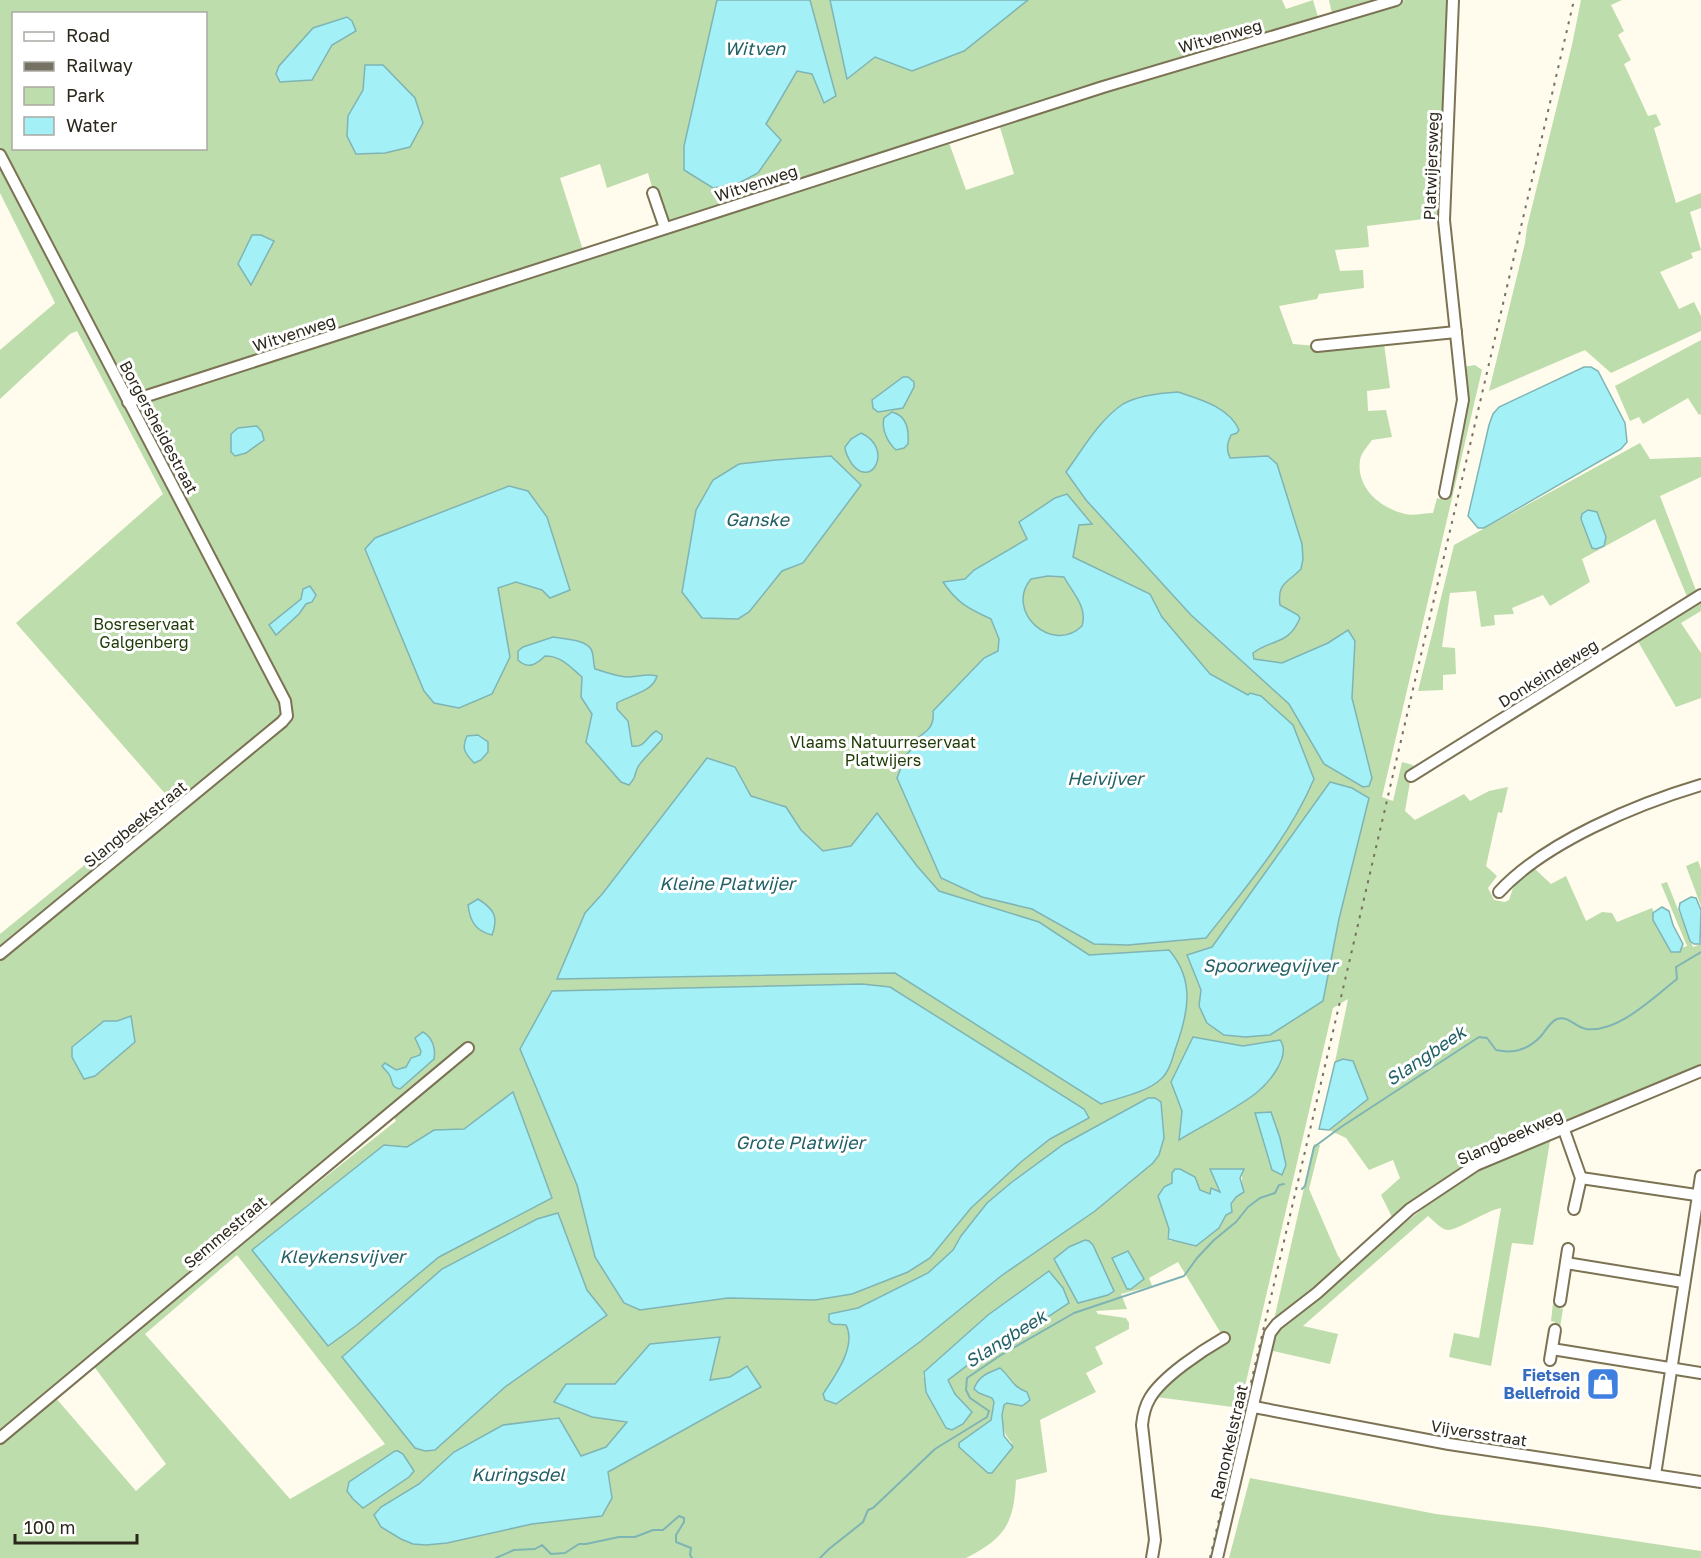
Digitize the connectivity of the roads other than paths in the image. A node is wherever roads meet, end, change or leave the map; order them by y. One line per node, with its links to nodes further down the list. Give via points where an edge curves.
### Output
1 (1396, 0): 5 (street, Witvenweg, via 1124,81)
2 (1453, 0): 6 (street, Platwijersweg, via 1444,220)
3 (0, 155): 8 (street, Borgersheidestraat)
4 (653, 194): 5 (street)
5 (665, 228): 8 (street, Witvenweg)
6 (1456, 332): 7 (street); 9 (street, Platwijersweg, via 1463,400)
7 (1317, 346)
8 (128, 402): 11 (street, Borgersheidestraat, via 285,701)
9 (1445, 493)
10 (1701, 595): 12 (street, Donkeindeweg)
11 (287, 716): 15 (street, Slangbeekstraat)
12 (1411, 776)
13 (1701, 785): 14 (street, via 1646,804 1572,839 1533,862)
14 (1500, 891)
15 (0, 954)
16 (468, 1048): 34 (street, Semmestraat)
17 (1701, 1071): 18 (street, Slangbeekweg)
18 (1564, 1130): 20 (street); 29 (street, Slangbeekweg, via 1476,1165 1434,1191)
19 (1701, 1176): 21 (street)
20 (1581, 1178): 21 (street); 22 (street)
21 (1696, 1195): 23 (street)
22 (1574, 1209)
23 (1696, 1238): 26 (street)
24 (1568, 1249): 25 (street)
25 (1566, 1263): 26 (street); 27 (street)
26 (1683, 1282): 31 (street)
27 (1560, 1301)
28 (1555, 1330): 31 (street, via 1551,1354)
29 (1270, 1333): 33 (street, Ranonkelstraat)
30 (1224, 1338): 37 (street, via 1198,1353 1157,1388 1143,1414 1155,1540)
31 (1671, 1369): 32 (street); 35 (street)
32 (1701, 1373)
33 (1254, 1407): 35 (street, Vijversstraat, via 1449,1444); 38 (street, Ranonkelstraat)
34 (0, 1438)
35 (1654, 1475): 36 (street, Vijversstraat)
36 (1701, 1482)
37 (1152, 1558)
38 (1217, 1558)

